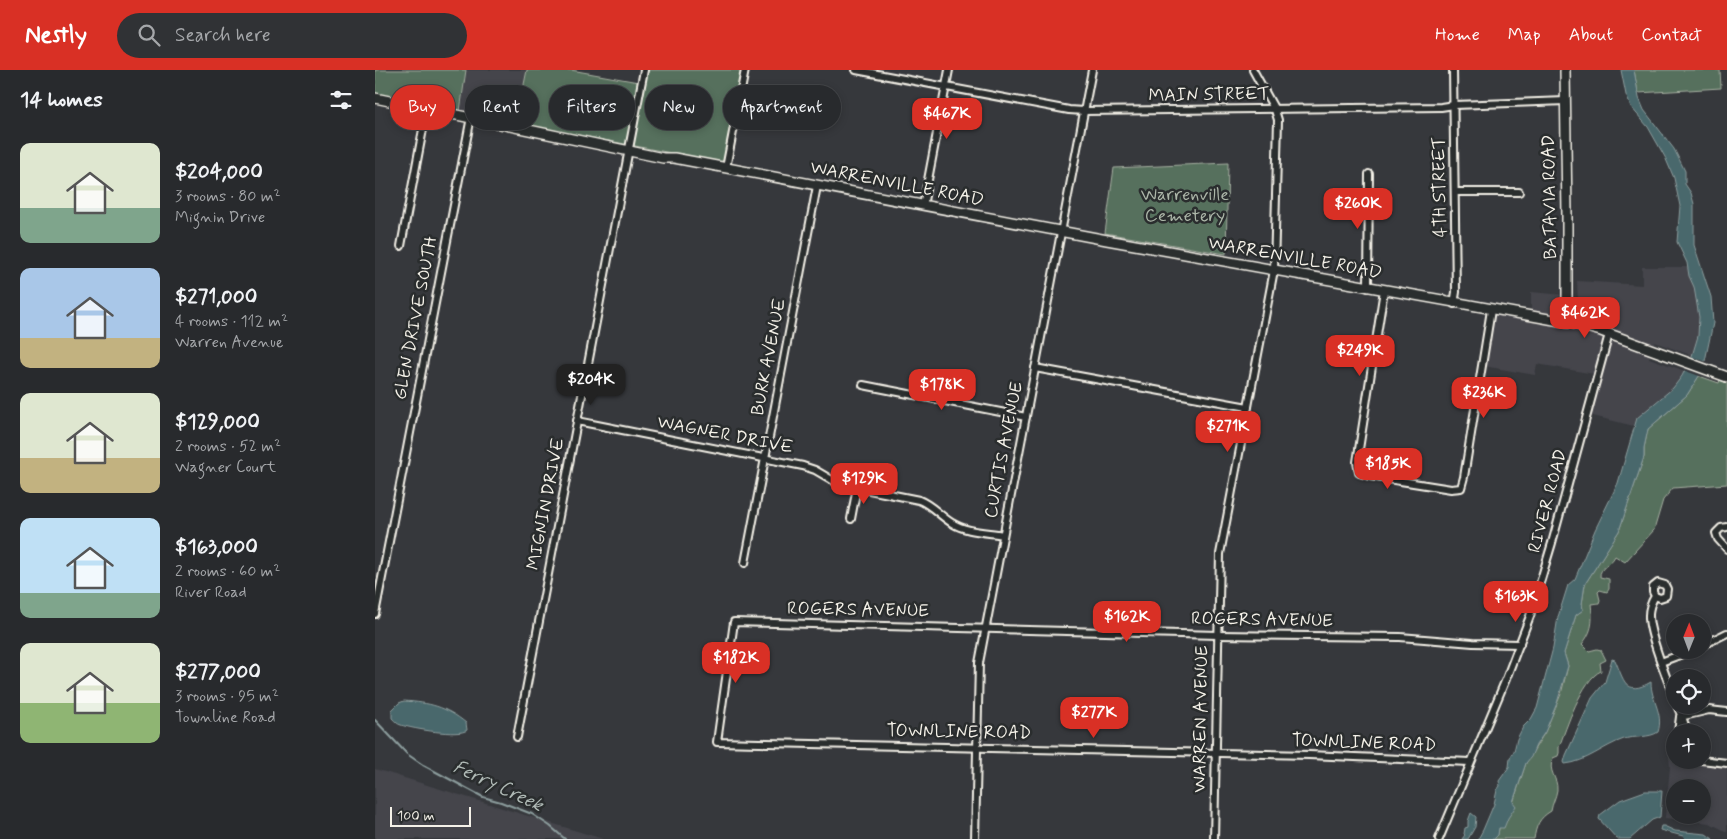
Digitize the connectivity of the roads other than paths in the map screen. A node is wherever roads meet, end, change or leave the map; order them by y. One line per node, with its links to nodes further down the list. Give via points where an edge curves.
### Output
1 (644, 70): 19 (street, MIGNIN DRIVE)
2 (745, 70): 20 (street)
3 (856, 70): 9 (street, MAIN STREET)
4 (949, 70): 9 (street)
5 (1092, 70): 15 (street, CURTIS AVENUE)
6 (1253, 70): 14 (street, WARREN AVENUE)
7 (1453, 70): 13 (street, 4TH STREET)
8 (1565, 70): 12 (main road, BATAVIA ROAD)
9 (946, 87): 15 (street, MAIN STREET); 25 (street)
10 (375, 98): 11 (main road, WARRENVILLE ROAD)
11 (390, 101)
12 (1566, 101): 13 (street, MAIN STREET); 33 (main road, BATAVIA ROAD)
13 (1454, 105): 14 (street, MAIN STREET); 23 (street, 4TH STREET)
14 (1275, 110): 15 (street, MAIN STREET); 28 (street, WARREN AVENUE, via 1278,120)
15 (1084, 111): 26 (street, CURTIS AVENUE)
16 (423, 130): 27 (street)
17 (468, 130): 49 (street, GLEN DRIVE SOUTH)
18 (535, 130): 19 (main road, WARRENVILLE ROAD)
19 (629, 149): 20 (main road, WARRENVILLE ROAD); 40 (street, MIGNIN DRIVE)
20 (727, 168): 22 (main road, WARRENVILLE ROAD)
21 (1369, 174): 29 (street)
22 (817, 186): 25 (main road, WARRENVILLE ROAD); 41 (street, BURK AVENUE)
23 (1455, 192): 24 (street); 31 (street, 4TH STREET)
24 (1519, 192)
25 (923, 206): 26 (main road, WARRENVILLE ROAD)
26 (1061, 232): 28 (main road, WARRENVILLE ROAD); 35 (street, CURTIS AVENUE)
27 (401, 246)
28 (1274, 270): 29 (main road, WARRENVILLE ROAD); 38 (street, WARREN AVENUE)
29 (1368, 288): 30 (main road, WARRENVILLE ROAD)
30 (1384, 290): 31 (main road, WARRENVILLE ROAD); 32 (street, via 1357,464 1359,473 1369,476 1461,488)
31 (1454, 304): 32 (main road, WARRENVILLE ROAD)
32 (1491, 310): 33 (main road, WARRENVILLE ROAD)
33 (1567, 323): 34 (main road, WARRENVILLE ROAD)
34 (1609, 334): 36 (main road, WARRENVILLE ROAD); 54 (street, RIVER ROAD)
35 (1035, 368): 38 (street); 39 (street, CURTIS AVENUE)
36 (1725, 376)
37 (863, 385): 39 (street)
38 (1248, 407): 52 (street, WARREN AVENUE, via 1220,554)
39 (1026, 417): 45 (street, CURTIS AVENUE)
40 (577, 421): 41 (street, WAGNER DRIVE); 63 (street, MIGNIN DRIVE)
41 (765, 458): 42 (street, WAGNER DRIVE, via 809,467 833,482); 47 (street, BURK AVENUE)
42 (857, 488): 43 (street); 45 (street, WAGNER DRIVE, via 919,500 958,526)
43 (851, 519)
44 (1727, 527): 46 (street, via 1717,533)
45 (1003, 535): 50 (street, CURTIS AVENUE)
46 (1727, 549)
47 (745, 563)
48 (1655, 596): 56 (street, via 1649,618)
49 (375, 614)
50 (985, 628): 52 (street, ROGERS AVENUE); 64 (street, ROGERS AVENUE, via 734,622); 65 (street, CURTIS AVENUE, via 979,663)
51 (1727, 633): 53 (street)
52 (1218, 635): 54 (street, ROGERS AVENUE, via 1400,637); 66 (street, WARREN AVENUE)
53 (1711, 642)
54 (1521, 644): 68 (street, RIVER ROAD)
55 (1669, 659): 56 (street)
56 (1661, 662): 57 (street)
57 (1666, 676)
58 (1726, 711): 60 (street, via 1709,710)
59 (1679, 714): 60 (street)
60 (1680, 717): 61 (street); 62 (street)
61 (1679, 724)
62 (1685, 724)
63 (517, 737)
64 (717, 742): 65 (street, TOWNLINE ROAD)
65 (976, 747): 66 (street, TOWNLINE ROAD); 70 (street, CURTIS AVENUE)
66 (1216, 753): 68 (street, TOWNLINE ROAD); 71 (street, WARREN AVENUE)
67 (1711, 761): 69 (street)
68 (1470, 762): 72 (street, RIVER ROAD)
69 (1727, 763)
70 (975, 839)
71 (1214, 839)
72 (1439, 839)

